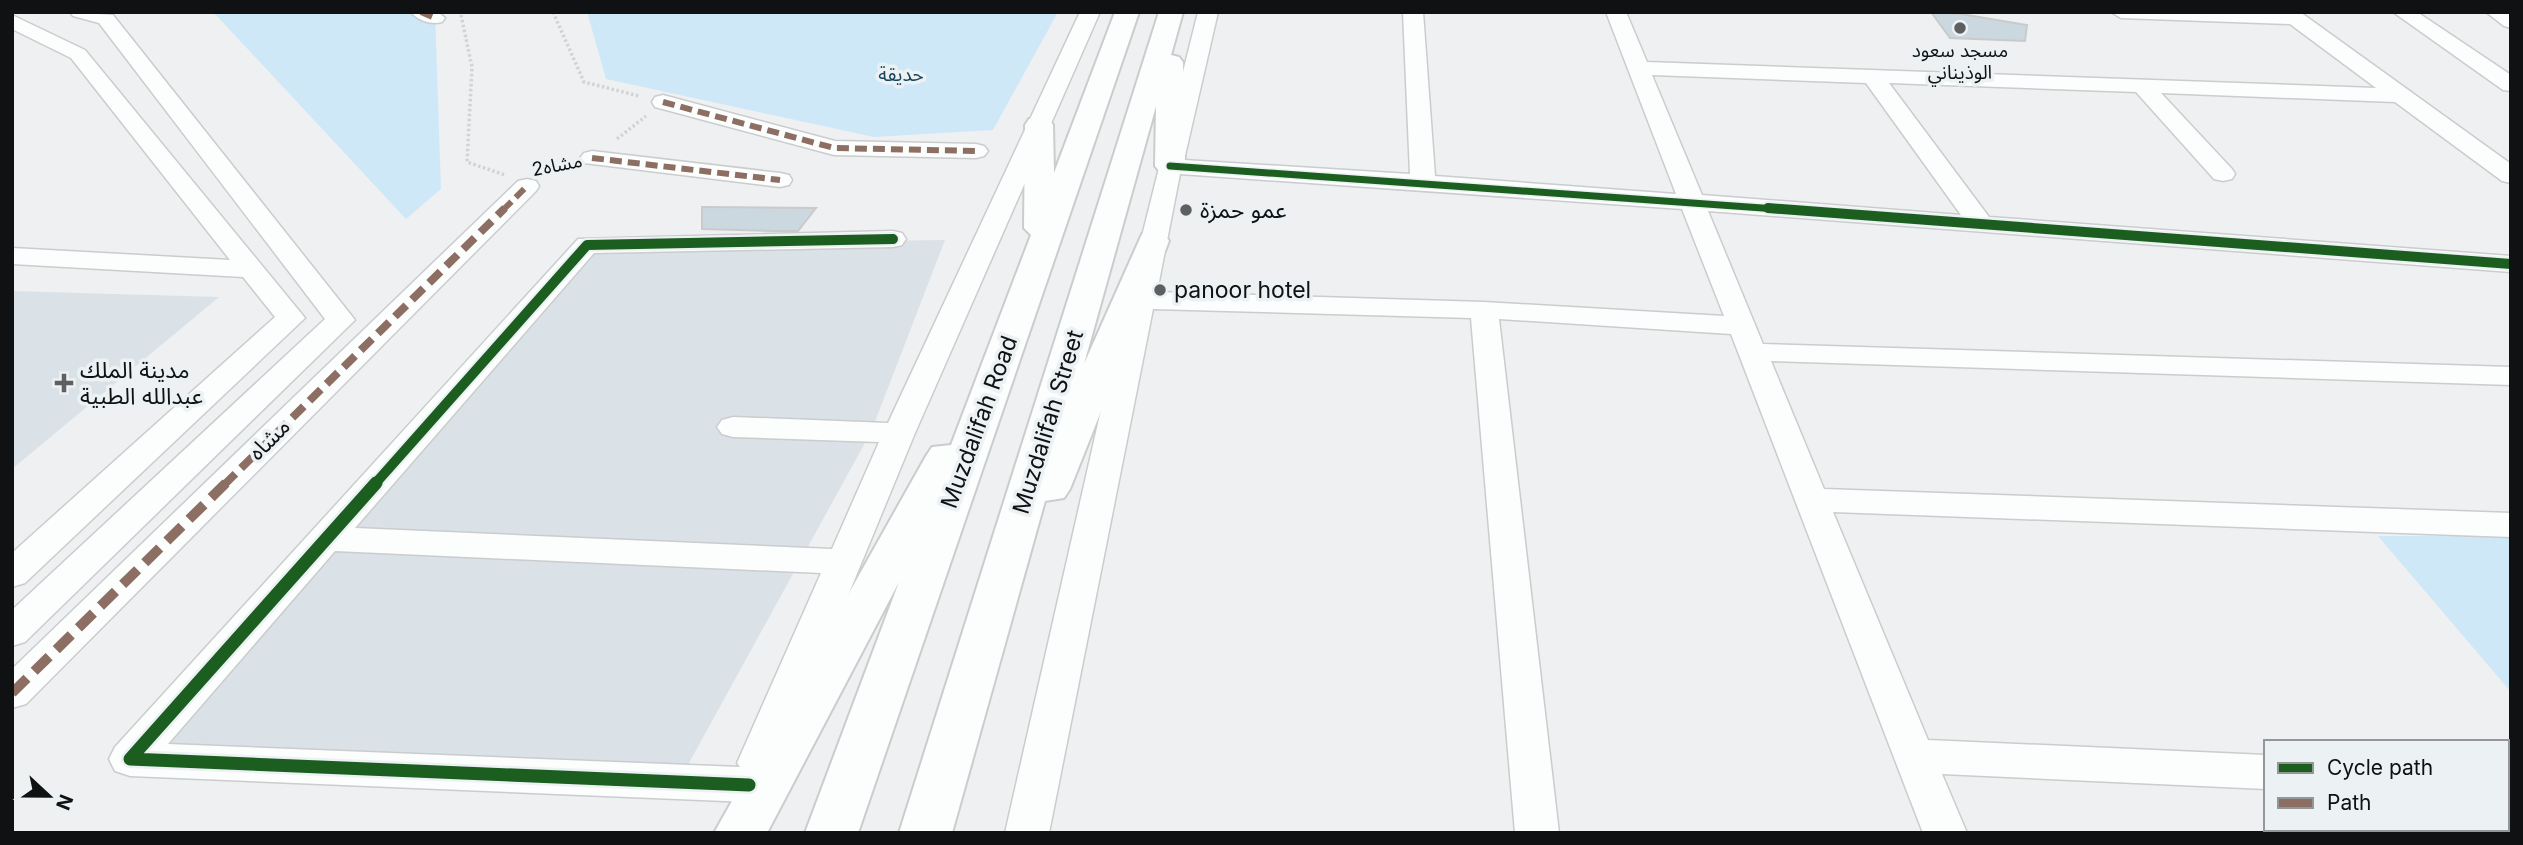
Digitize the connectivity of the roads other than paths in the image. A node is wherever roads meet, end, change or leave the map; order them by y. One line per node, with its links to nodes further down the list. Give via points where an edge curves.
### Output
1 (80, 12): 49 (street, via 106,19 341,320)
2 (1090, 12): 20 (street)
3 (1126, 12): 33 (highway, Muzdalifah Road)
4 (1208, 12): 23 (street)
5 (1412, 12): 28 (street)
6 (1616, 12): 14 (street)
7 (2122, 12): 11 (street)
8 (2403, 12): 16 (street)
9 (2496, 12): 13 (street)
10 (1172, 13): 23 (highway); 50 (highway, Muzdalifah Street)
11 (2291, 15): 18 (street)
12 (12, 21): 36 (street, via 78,54)
13 (2511, 22)
14 (1638, 68): 15 (street); 29 (street)
15 (1872, 76): 17 (street); 30 (street)
16 (2511, 85)
17 (2142, 86): 18 (street); 24 (street)
18 (2397, 95): 25 (street)
19 (663, 102): 21 (street, via 834,148)
20 (1039, 125): 33 (highway); 43 (street)
21 (976, 151)
22 (592, 158): 27 (street)
23 (1170, 166): 28 (street); 32 (street)
24 (2223, 174)
25 (2511, 176)
26 (521, 177): 51 (street, مشاه)
27 (780, 180)
28 (1423, 182): 29 (street)
29 (1692, 202): 30 (street); 40 (street)
30 (1982, 224): 35 (street)
31 (893, 239): 46 (street, via 587,245)
32 (1153, 241): 38 (street); 50 (highway)
33 (1040, 254): 37 (highway, Muzdalifah Road)
34 (12, 256): 36 (street)
35 (2511, 264)
36 (252, 269): 48 (street, via 290,318)
37 (1025, 293): 56 (highway, via 952,446); 57 (highway, Muzdalifah Road)
38 (1140, 300): 39 (street); 59 (street)
39 (1484, 310): 40 (street); 60 (street)
40 (1747, 339): 41 (street); 44 (street)
41 (2511, 376)
42 (733, 427): 43 (street)
43 (900, 433): 47 (street)
44 (1811, 500): 45 (street); 52 (street)
45 (2511, 525)
46 (325, 539): 47 (street); 54 (street, via 130,759)
47 (844, 562): 54 (street)
48 (12, 574)
49 (12, 632)
50 (967, 688): 58 (highway, Muzdalifah Street)
51 (12, 693)
52 (1914, 756): 53 (street); 61 (street)
53 (2264, 772)
54 (749, 785): 55 (street)
55 (729, 833)
56 (740, 833)
57 (831, 833)
58 (925, 833)
59 (1027, 833)
60 (1537, 833)
61 (1945, 833)

